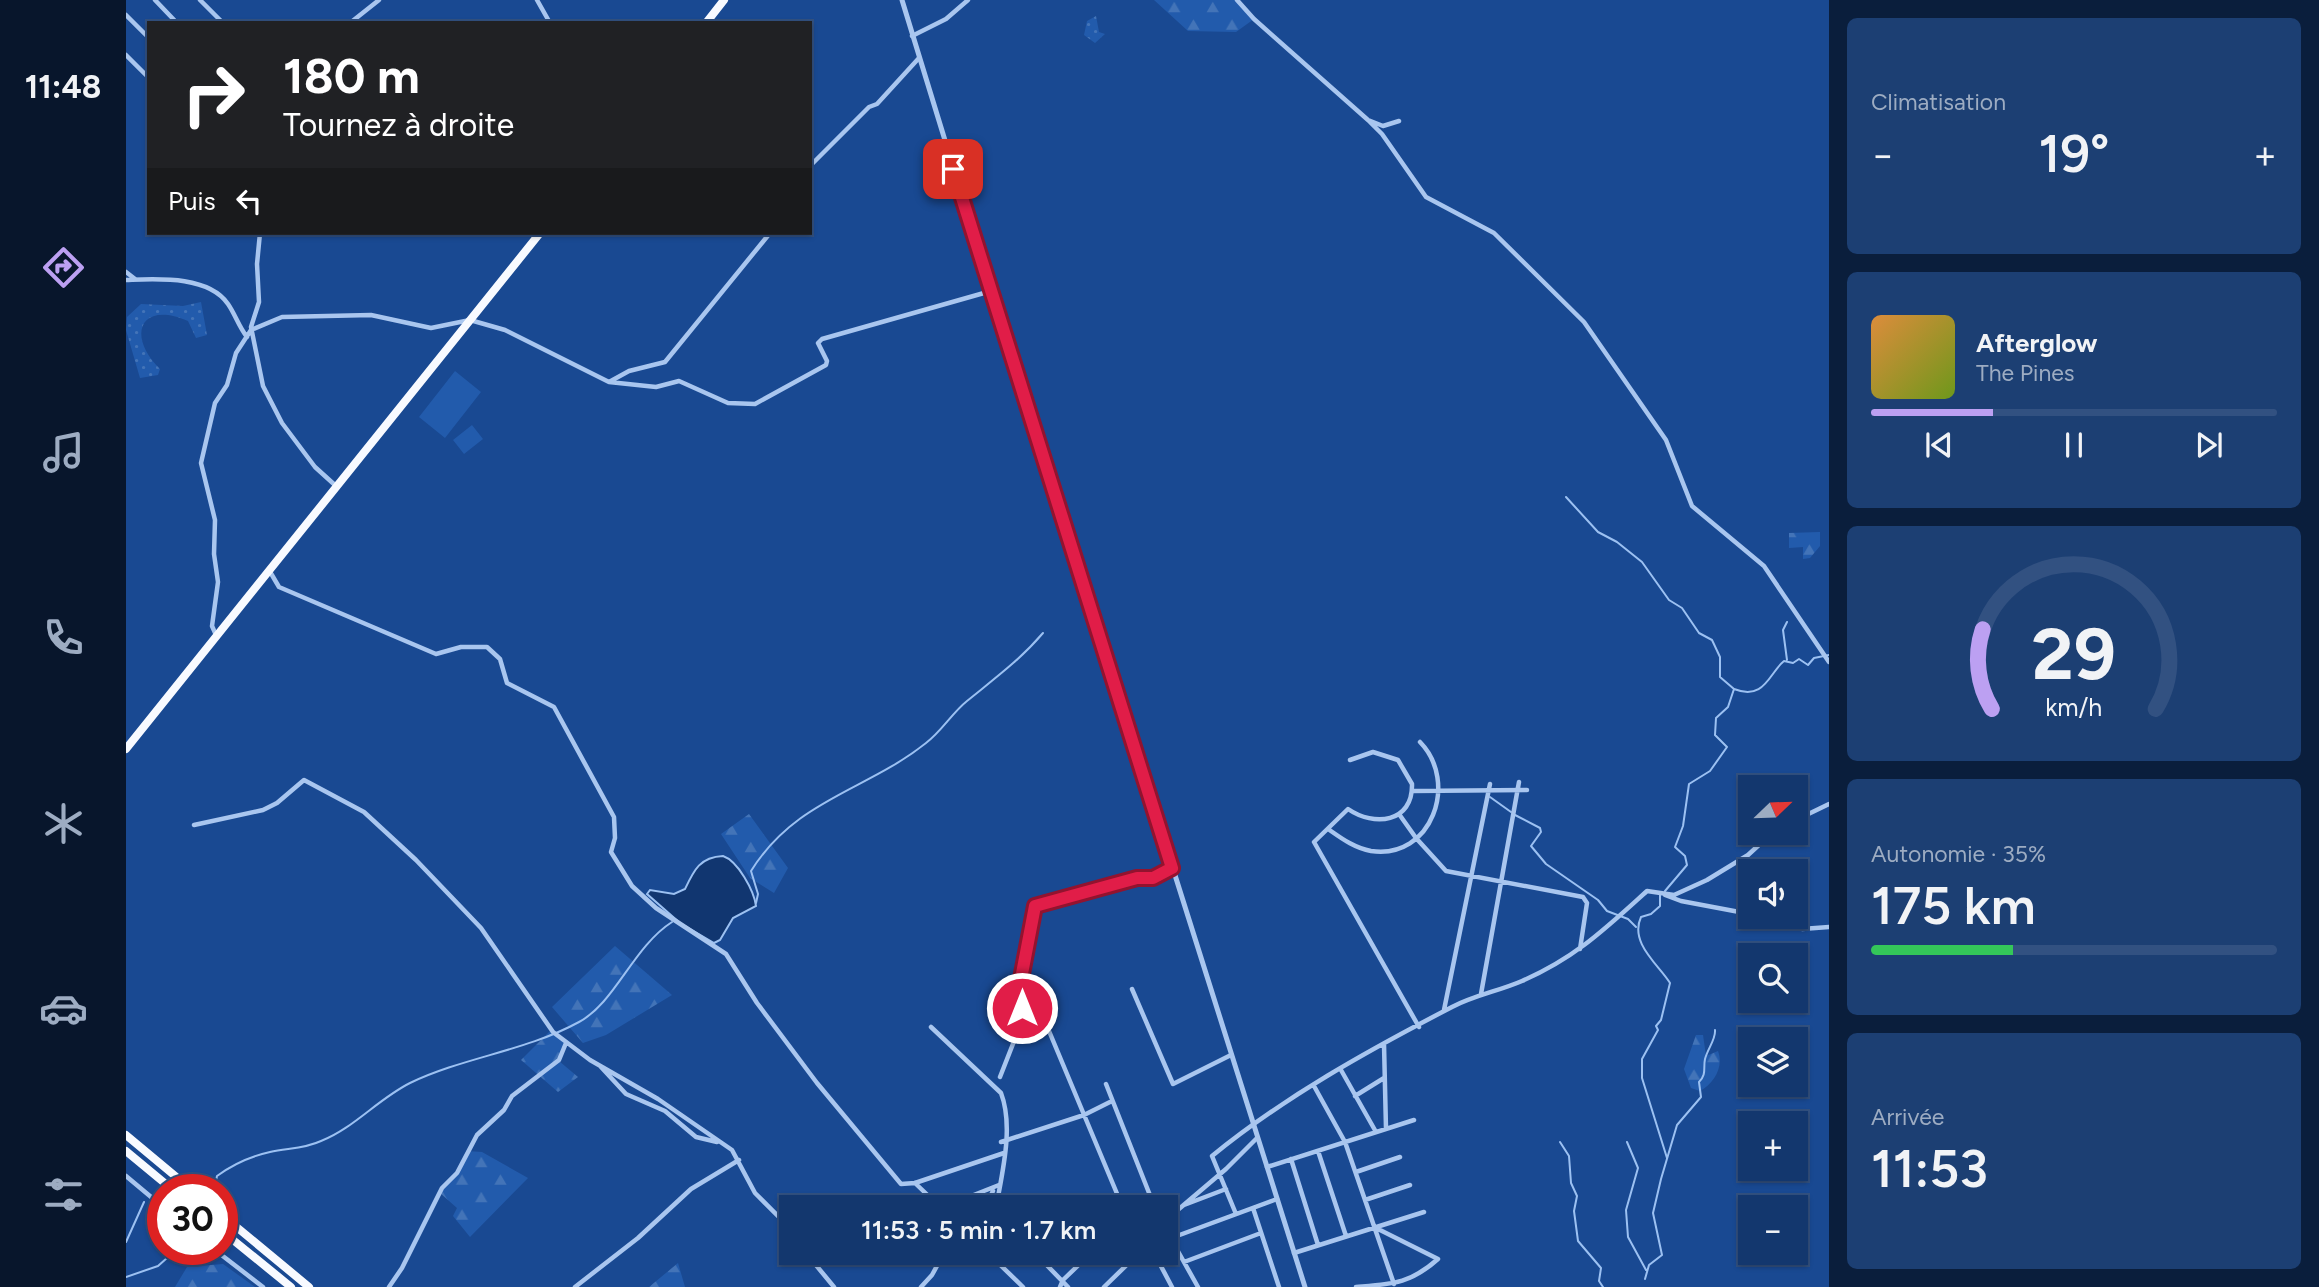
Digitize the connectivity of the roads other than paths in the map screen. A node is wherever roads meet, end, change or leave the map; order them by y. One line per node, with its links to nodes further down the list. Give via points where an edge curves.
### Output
1 (155, 0): 10 (street)
2 (200, 0): 11 (street)
3 (379, 0): 12 (street)
4 (537, 0): 13 (street)
5 (724, 0): 14 (highway)
6 (902, 0): 16 (street)
7 (968, 0): 16 (street, via 946,19)
8 (1237, 0): 20 (street)
9 (126, 15): 15 (street)
10 (175, 21)
11 (221, 21)
12 (353, 21)
13 (549, 21)
14 (708, 21)
15 (147, 35)
16 (912, 36): 18 (street)
17 (126, 55): 19 (street)
18 (919, 58): 22 (street); 29 (street)
19 (147, 76)
20 (1368, 120): 21 (street, via 1383,127); 38 (street, via 1426,197 1494,233 1584,322 1666,440 1692,506 1764,566)
21 (1399, 121)
22 (812, 164)
23 (260, 235): 31 (street, via 259,302)
24 (538, 235): 30 (highway)
25 (768, 235): 34 (street, via 665,362 629,371)
26 (126, 272): 27 (street)
27 (136, 279): 28 (street); 32 (street, via 162,277 215,290)
28 (126, 280)
29 (991, 291): 34 (street, via 822,339 818,343 826,365 758,403 728,403 679,380 656,387); 56 (street)
30 (470, 320): 31 (street, via 430,328 371,314 282,317); 34 (street, via 505,330); 35 (highway)
31 (251, 330): 32 (street); 33 (street)
32 (246, 337): 33 (street); 37 (street, via 215,403 201,463 215,520 218,582 212,626)
33 (253, 342): 35 (street, via 263,387 282,423 315,467)
34 (609, 382)
35 (336, 486): 36 (highway)
36 (269, 570): 37 (highway); 103 (street, via 279,587 436,654 486,647 500,659 507,683 554,707 614,817 611,852 624,877 656,908 726,954 824,1093 901,1184)
37 (216, 635): 40 (highway)
38 (1829, 662)
39 (1420, 742): 47 (street, via 1432,758)
40 (126, 747)
41 (1350, 760): 46 (street, via 1373,752 1393,756 1409,775)
42 (1518, 782): 44 (street)
43 (1490, 784): 48 (street)
44 (1517, 790): 45 (street); 48 (street); 58 (street)
45 (1527, 790)
46 (1412, 791): 47 (street); 50 (street)
47 (1439, 791): 48 (street); 54 (street, via 1433,818)
48 (1488, 791): 57 (street)
49 (1829, 804): 51 (street)
50 (1399, 814): 53 (street, via 1376,821 1348,809); 54 (street)
51 (1808, 814)
52 (194, 825): 70 (street, via 263,810 304,780 359,809 481,928 541,1018)
53 (1328, 829): 54 (street, via 1370,851 1394,850); 68 (street, via 1314,842)
54 (1416, 838): 57 (street, via 1446,871)
55 (1759, 845): 59 (street, via 1716,875)
56 (1172, 868): 72 (street); 75 (street, via 1153,878 1137,878 1035,906 1020,984 1022,1021)
57 (1471, 876): 58 (street); 66 (street)
58 (1501, 881): 63 (street, via 1583,897 1587,903); 65 (street)
59 (1665, 895): 60 (street); 63 (street, via 1647,891 1624,916)
60 (1738, 912)
61 (1829, 927): 62 (street)
62 (1808, 929)
63 (1580, 949): 65 (street, via 1519,982)
64 (1132, 989): 72 (street, via 1173,1084)
65 (1480, 994): 66 (street)
66 (1444, 1011): 68 (street)
67 (931, 1027): 88 (street, via 1001,1093)
68 (1419, 1027): 71 (street)
69 (1049, 1031): 81 (street)
70 (566, 1042): 73 (street); 145 (street, via 559,1060 512,1096 477,1135 457,1173 442,1188)
71 (1384, 1044): 74 (street); 76 (street)
72 (1231, 1055): 83 (street)
73 (601, 1066): 90 (street); 90 (street, via 626,1094 665,1111 696,1137)
74 (1341, 1070): 78 (street); 79 (street)
75 (1000, 1077)
76 (1385, 1077): 79 (street); 84 (street)
77 (1105, 1084): 80 (street)
78 (1314, 1086): 83 (street); 89 (street)
79 (1355, 1096): 85 (street)
80 (1112, 1101): 81 (street); 114 (street)
81 (1084, 1115): 88 (street); 113 (street)
82 (1414, 1120): 84 (street)
83 (1252, 1124): 87 (street); 101 (street, via 1212,1156)
84 (1386, 1129): 85 (street)
85 (1376, 1132): 89 (street)
86 (126, 1135): 100 (highway)
87 (1257, 1138): 97 (street); 101 (street)
88 (1003, 1141): 93 (street)
89 (1346, 1142): 92 (street); 98 (street)
90 (722, 1143): 96 (street)
91 (126, 1151): 99 (highway)
92 (1318, 1151): 95 (street); 126 (street)
93 (1004, 1153): 103 (street); 104 (street)
94 (1400, 1157): 98 (street)
95 (1291, 1159): 97 (street); 128 (street)
96 (739, 1160): 121 (street, via 755,1193); 146 (street, via 691,1189)
97 (1266, 1167): 115 (street)
98 (1356, 1172): 116 (street)
99 (154, 1174)
100 (173, 1174)
101 (1220, 1175): 106 (street); 117 (street)
102 (126, 1176): 108 (street)
103 (915, 1184): 109 (street)
104 (1000, 1185): 110 (street); 112 (street)
105 (1410, 1185): 116 (street)
106 (1226, 1189): 117 (street); 120 (street)
107 (993, 1191): 111 (street)
108 (147, 1194)
109 (927, 1195)
110 (975, 1195)
111 (991, 1195)
112 (998, 1195)
113 (1117, 1195)
114 (1148, 1195)
115 (1277, 1199): 118 (street); 130 (street)
116 (1365, 1200): 122 (street)
117 (1178, 1207)
118 (1253, 1208): 120 (street); 124 (street)
119 (1424, 1212): 122 (street)
120 (1236, 1214): 125 (street)
121 (779, 1217)
122 (1375, 1227): 126 (street); 141 (street); 141 (street, via 1438,1259 1419,1276)
123 (238, 1228): 144 (highway)
124 (1261, 1233): 131 (street); 155 (street)
125 (1178, 1234)
126 (1346, 1236): 128 (street)
127 (238, 1244): 143 (highway)
128 (1318, 1245): 130 (street)
129 (1178, 1253): 131 (street)
130 (1294, 1253): 156 (street)
131 (1184, 1262): 154 (street)
132 (234, 1265): 142 (street)
133 (816, 1265): 147 (street)
134 (937, 1265): 148 (street)
135 (1001, 1265): 149 (street)
136 (1047, 1265): 140 (street)
137 (1079, 1265): 140 (street)
138 (1127, 1265): 152 (street)
139 (1160, 1265): 153 (street)
140 (1063, 1280): 150 (street); 151 (street)
141 (1394, 1284): 157 (street)
142 (263, 1287)
143 (291, 1287)
144 (309, 1287)
145 (389, 1287)
146 (575, 1287)
147 (834, 1287)
148 (920, 1287)
149 (1023, 1287)
150 (1060, 1287)
151 (1068, 1287)
152 (1104, 1287)
153 (1171, 1287)
154 (1198, 1287)
155 (1279, 1287)
156 (1306, 1287)
157 (1356, 1287)

